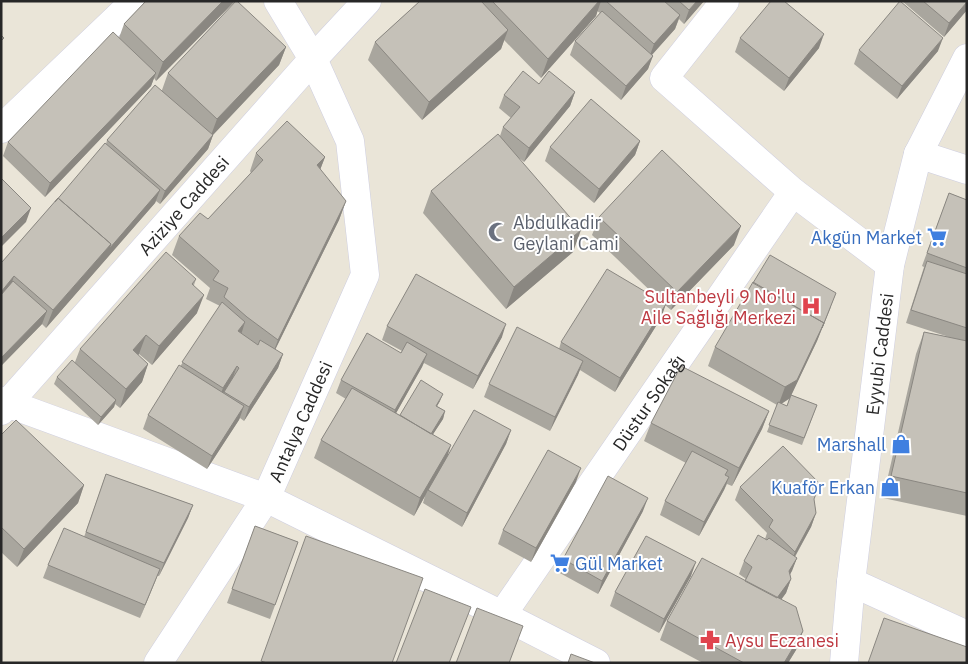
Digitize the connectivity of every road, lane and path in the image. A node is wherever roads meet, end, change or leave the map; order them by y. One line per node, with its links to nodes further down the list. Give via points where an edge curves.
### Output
1 (134, 1): 7 (street)
2 (278, 1): 6 (street, Antalya Caddesi)
3 (367, 1): 6 (street, Aziziye Caddesi)
4 (725, 1): 10 (street, via 664,78)
5 (967, 58): 8 (street, Eyyubi Caddesi)
6 (313, 59): 12 (street, Aziziye Caddesi); 13 (street, Antalya Caddesi, via 350,141 365,276)
7 (1, 129)
8 (918, 154): 9 (street); 11 (street, Eyyubi Caddesi)
9 (967, 170)
10 (793, 192): 11 (street); 15 (street, Düstur Sokağı)
11 (890, 265): 14 (street, Eyyubi Caddesi)
12 (3, 405): 13 (street)
13 (266, 498): 15 (street, Antalya Caddesi); 17 (street)
14 (851, 582): 16 (street); 19 (street, Eyyubi Caddesi)
15 (502, 614): 18 (street, Antalya Caddesi)
16 (967, 635)
17 (158, 663)
18 (596, 663)
19 (844, 663)

